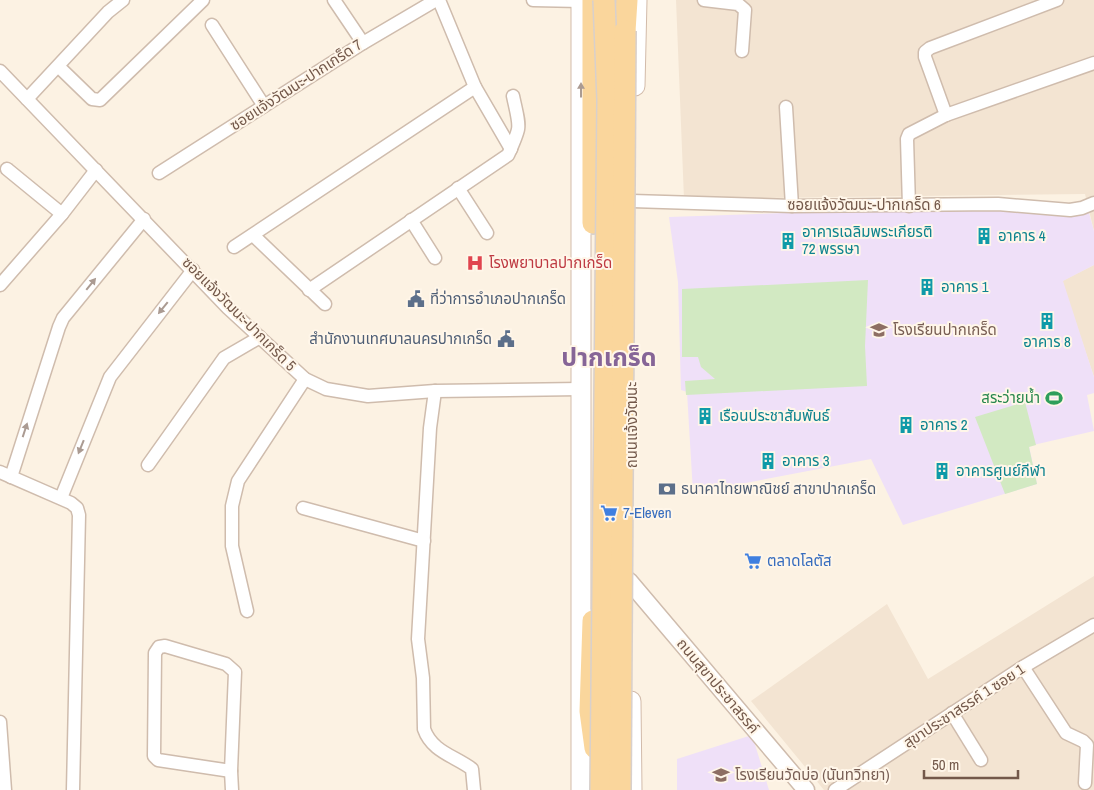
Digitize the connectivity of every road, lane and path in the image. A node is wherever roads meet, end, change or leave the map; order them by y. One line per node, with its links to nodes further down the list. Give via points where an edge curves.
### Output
1 (124, 0): 18 (street, via 108,12)
2 (203, 0): 18 (street, via 100,100 92,99)
3 (334, 0): 15 (street)
4 (438, 0): 15 (street, ซอยแจ้งวัฒนะ-ปากเกร็ด 7); 20 (street)
5 (533, 0): 6 (street)
6 (585, 0): 48 (main road, one-way to 6); 70 (main road, bridge, via 593,222 590,711)
7 (604, 0): 70 (main road, ถนนแจ้งวัฒนะ, bridge, via 608,100)
8 (623, 0): 14 (main road, ถนนแจ้งวัฒนะ)
9 (627, 0): 14 (main road)
10 (637, 0): 31 (main road, ถนนแจ้งวัฒนะ)
11 (711, 0): 16 (street, via 738,4 745,10)
12 (1057, 0): 25 (street, via 925,52)
13 (212, 25): 23 (street)
14 (625, 30): 71 (main road, ถนนแจ้งวัฒนะ, bridge)
15 (363, 43): 23 (street, ซอยแจ้งวัฒนะ-ปากเกร็ด 7)
16 (742, 51)
17 (1094, 62): 25 (street)
18 (59, 67): 22 (street)
19 (0, 71): 22 (street, ซอยแจ้งวัฒนะ-ปากเกร็ด 5)
20 (475, 87): 26 (street); 39 (street)
21 (512, 96): 26 (street, via 520,126)
22 (27, 99): 28 (street, ซอยแจ้งวัฒนะ-ปากเกร็ด 5)
23 (264, 106): 29 (street, ซอยแจ้งวัฒนะ-ปากเกร็ด 7)
24 (786, 107): 33 (street)
25 (946, 116): 34 (street, via 909,134)
26 (511, 149): 30 (street, via 508,155)
27 (7, 169): 35 (street)
28 (96, 170): 35 (street); 36 (street, ซอยแจ้งวัฒนะ-ปากเกร็ด 5)
29 (159, 173)
30 (458, 188): 37 (street); 38 (street)
31 (632, 201): 33 (street, ซอยแจ้งวัฒนะ-ปากเกร็ด 6); 56 (main road, ถนนแจ้งวัฒนะ, via 633,442)
32 (1094, 203): 34 (street, ซอยแจ้งวัฒนะ-ปากเกร็ด 6, via 1070,210 998,204)
33 (792, 206): 34 (street, ซอยแจ้งวัฒนะ-ปากเกร็ด 6)
34 (909, 206)
35 (62, 214): 43 (street)
36 (144, 219): 42 (street, ซอยแจ้งวัฒนะ-ปากเกร็ด 5); 51 (street, one-way to 36, via 61,322)
37 (411, 220): 41 (street); 44 (street)
38 (487, 233)
39 (253, 235): 40 (street); 44 (street)
40 (234, 247)
41 (435, 258)
42 (193, 270): 46 (street, ซอยแจ้งวัฒนะ-ปากเกร็ด 5); 52 (street, one-way to 52, via 110,377)
43 (0, 285)
44 (309, 290): 45 (street)
45 (325, 304)
46 (260, 337): 47 (street, ซอยแจ้งวัฒนะ-ปากเกร็ด 5); 50 (street, via 224,358)
47 (305, 379): 49 (street, ซอยแจ้งวัฒนะ-ปากเกร็ด 5, via 326,389 368,396); 57 (street, via 238,481 232,506 232,546)
48 (580, 389): 49 (street, ซอยแจ้งวัฒนะ-ปากเกร็ด 5); 55 (main road)
49 (435, 391): 54 (street)
50 (148, 465)
51 (5, 475): 52 (street)
52 (61, 498): 66 (street, via 77,508 79,515)
53 (303, 508): 54 (street)
54 (424, 541): 68 (street, via 418,639 424,729 438,749 472,769)
55 (581, 576): 56 (main road); 69 (main road)
56 (629, 581): 72 (main road, ถนนแจ้งวัฒนะ); 73 (street, ถนนสุขาประชาสรรค์)
57 (247, 611)
58 (1093, 626): 59 (street, สุขาประชาสรรค์ 1 ซอย 1)
59 (1023, 667): 60 (street, สุขาประชาสรรค์ 1 ซอย 1); 64 (street, via 1066,733 1083,740 1086,745)
60 (952, 713): 62 (street); 74 (street, สุขาประชาสรรค์ 1 ซอย 1)
61 (0, 722): 65 (street)
62 (981, 760)
63 (232, 771): 63 (street, via 235,672 226,664 165,646 158,647 154,756 158,760); 67 (street)
64 (1085, 783)
65 (5, 790)
66 (74, 790)
67 (232, 790)
68 (474, 790)
69 (581, 790)
70 (600, 790)
71 (620, 790)
72 (632, 790)
73 (806, 790)
74 (835, 790)

